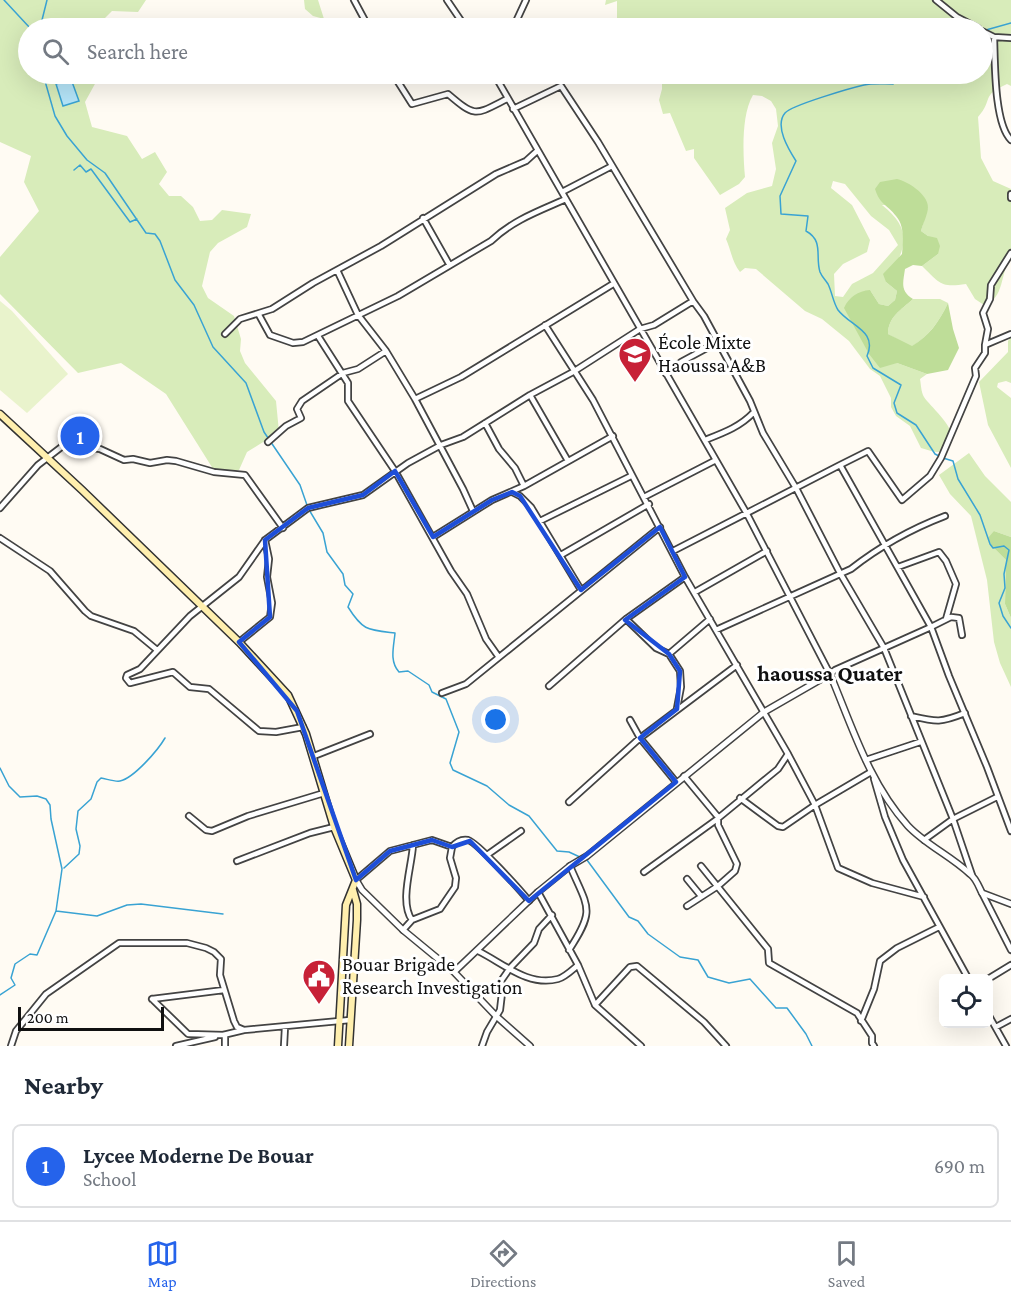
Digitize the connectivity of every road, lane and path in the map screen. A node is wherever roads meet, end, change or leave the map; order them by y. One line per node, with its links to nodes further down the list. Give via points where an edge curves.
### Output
1 (354, 0): 5 (street)
2 (447, 0): 6 (street)
3 (526, 0): 7 (street)
4 (936, 0): 8 (street)
5 (364, 18)
6 (459, 18)
7 (518, 18)
8 (959, 18)
9 (994, 37): 10 (street); 15 (street, via 995,86 1003,128)
10 (1011, 38)
11 (399, 84): 13 (street, via 412,104 448,93 468,111 481,112)
12 (499, 84): 13 (street)
13 (507, 99): 14 (street)
14 (513, 109): 16 (street); 17 (street, via 561,86)
15 (1011, 140)
16 (537, 151): 18 (street); 20 (street, via 526,161 496,174)
17 (612, 166): 18 (street); 25 (street)
18 (562, 192): 19 (street)
19 (566, 199): 22 (street, via 523,217 491,241); 24 (street)
20 (423, 218): 22 (street); 23 (street)
21 (1011, 253): 34 (street, via 991,285 983,313 988,329)
22 (449, 264): 27 (street)
23 (337, 270): 26 (street); 27 (street)
24 (613, 284): 28 (street); 29 (street)
25 (693, 301): 29 (street, via 654,325); 33 (street)
26 (259, 315): 30 (street, via 240,319); 32 (street, via 270,335 293,343)
27 (358, 315): 32 (street); 35 (street)
28 (545, 325): 36 (street); 40 (street, via 461,377)
29 (639, 329): 36 (street); 38 (street)
30 (225, 334)
31 (1011, 334): 34 (street)
32 (318, 336): 37 (street)
33 (718, 342): 38 (street); 41 (street)
34 (985, 345): 51 (street, via 941,458 930,476 902,500 868,452)
35 (386, 351): 37 (street, via 358,369); 40 (street)
36 (573, 372): 39 (street); 44 (street)
37 (343, 373): 46 (street, via 302,401 297,409 301,418); 52 (street, via 348,383 348,401)
38 (666, 374): 45 (street)
39 (530, 395): 43 (street); 50 (street)
40 (415, 399): 47 (street)
41 (754, 412): 45 (street, via 745,422); 55 (street)
42 (0, 414): 48 (main road)
43 (486, 423): 47 (street); 54 (street)
44 (613, 436): 50 (street); 53 (street)
45 (705, 440): 49 (street)
46 (268, 442)
47 (441, 445): 52 (street); 60 (street)
48 (46, 457): 59 (street); 65 (street, via 64,445 100,449 124,460 176,461 214,472 245,475); 79 (main road)
49 (716, 460): 57 (street); 61 (street)
50 (568, 461): 54 (street)
51 (840, 465): 55 (street); 69 (street)
52 (395, 471): 65 (street, via 363,495 308,508); 66 (street)
53 (631, 476): 57 (street); 63 (street)
54 (524, 486): 56 (street)
55 (796, 488): 61 (street); 74 (street)
56 (512, 492): 60 (street); 63 (street, via 531,507)
57 (644, 497): 58 (street)
58 (648, 504): 64 (street); 72 (street)
59 (0, 508)
60 (473, 511): 66 (street)
61 (747, 514): 70 (street); 71 (street)
62 (945, 516): 69 (street)
63 (540, 521): 72 (street)
64 (660, 527): 70 (street); 76 (street)
65 (283, 528): 68 (street)
66 (433, 537): 90 (street)
67 (0, 538): 88 (street, via 50,572 91,616 134,631)
68 (265, 540): 79 (street, via 239,577); 86 (street, via 270,617)
69 (885, 545): 73 (street); 74 (street)
70 (673, 551): 75 (street)
71 (767, 551): 77 (street); 78 (street)
72 (561, 555): 76 (street)
73 (898, 567): 82 (street, via 939,552 956,584); 83 (street)
74 (840, 573): 78 (street); 87 (street)
75 (685, 577): 77 (street); 80 (street)
76 (581, 590): 90 (street)
77 (694, 592): 81 (street)
78 (791, 597): 84 (street); 92 (street)
79 (202, 606): 86 (main road); 88 (street)
80 (626, 619): 89 (street, via 656,648); 93 (street)
81 (710, 619): 84 (street); 89 (street)
82 (946, 619): 83 (street); 85 (street, via 959,618)
83 (931, 627): 87 (street); 97 (street)
84 (716, 630): 91 (street)
85 (962, 635)
86 (239, 642): 100 (main road, via 288,695)
87 (884, 648): 92 (street); 98 (street)
88 (157, 650): 100 (street, via 141,669 127,675 130,682 173,672 190,687 209,690 260,731)
89 (669, 654): 95 (street, via 680,671)
90 (498, 656): 94 (street, via 466,684)
91 (737, 664): 95 (street); 96 (street)
92 (830, 674): 96 (street); 106 (street)
93 (549, 686)
94 (442, 693)
95 (677, 709): 102 (street)
96 (764, 712): 104 (street); 108 (street)
97 (965, 713): 98 (street, via 937,722); 112 (street)
98 (911, 716): 103 (street)
99 (630, 720): 102 (street)
100 (303, 726): 105 (main road)
101 (370, 734): 105 (street)
102 (640, 738): 110 (street); 114 (street)
103 (920, 742): 106 (street); 120 (street)
104 (788, 754): 113 (street, via 778,769); 115 (street)
105 (314, 756): 111 (main road)
106 (866, 760): 107 (street)
107 (871, 772): 109 (street); 115 (street)
108 (684, 776): 110 (street); 118 (street)
109 (874, 779): 116 (street); 119 (street)
110 (676, 782): 129 (street)
111 (324, 793): 117 (street, via 212,831); 121 (main road)
112 (997, 797): 120 (street); 123 (street)
113 (740, 798): 115 (street, via 783,827); 118 (street)
114 (569, 802)
115 (815, 805): 140 (street, via 838,867 872,883)
116 (896, 812): 119 (street); 124 (street)
117 (189, 816)
118 (718, 817): 131 (street); 135 (street, via 737,864 735,871)
119 (885, 817): 140 (street)
120 (953, 819): 124 (street); 132 (street)
121 (334, 827): 128 (street); 134 (main road)
122 (521, 831): 127 (street)
123 (1011, 831)
124 (924, 840): 132 (street)
125 (413, 845): 126 (street, via 432,840); 134 (street, via 390,851); 145 (street, via 407,903)
126 (452, 847): 127 (street, via 461,840 470,841); 145 (street, via 455,887 440,909)
127 (487, 855): 141 (street)
128 (237, 861)
129 (570, 866): 137 (street); 148 (street, via 588,908 584,928)
130 (701, 866): 135 (street)
131 (644, 872)
132 (972, 875): 138 (street)
133 (687, 879): 139 (street)
134 (356, 880): 136 (main road); 147 (street)
135 (718, 886): 139 (street); 164 (street, via 768,949 769,963 857,1013)
136 (353, 890): 153 (main road, via 346,905); 154 (main road, via 357,904)
137 (538, 892): 141 (street); 144 (street)
138 (982, 893): 142 (street); 149 (street)
139 (701, 896): 143 (street)
140 (924, 897): 146 (street)
141 (529, 901): 150 (street)
142 (1011, 904)
143 (687, 906)
144 (552, 915): 148 (street); 155 (street, via 539,928 534,943)
145 (412, 920): 147 (street)
146 (939, 927): 157 (street); 164 (street, via 880,961)
147 (403, 930): 156 (street)
148 (568, 950): 151 (street)
149 (1011, 950)
150 (478, 951): 155 (street); 156 (street)
151 (578, 965): 155 (street, via 559,979 536,980); 160 (street)
152 (1011, 965): 158 (street)
153 (342, 967): 154 (main road); 165 (main road)
154 (353, 968): 163 (main road)
155 (510, 968): 161 (street, via 501,981)
156 (454, 972): 161 (street)
157 (966, 974)
158 (993, 976)
159 (224, 990): 169 (street, via 237,1027); 170 (street, via 152,999 188,1034); 172 (street, via 221,960 206,948 177,943 119,943 46,994 16,1031)
160 (595, 1005): 179 (street); 180 (street, via 630,967 637,966 704,1022)
161 (496, 1016): 177 (street); 178 (street)
162 (1011, 1019): 167 (street)
163 (350, 1020): 165 (street); 176 (main road)
164 (861, 1021): 181 (street)
165 (339, 1022): 168 (street); 175 (main road)
166 (993, 1022): 167 (street)
167 (996, 1027): 182 (street)
168 (285, 1028): 169 (street); 174 (street)
169 (244, 1030): 170 (street)
170 (225, 1035): 171 (street); 173 (street)
171 (179, 1045)
172 (11, 1046)
173 (225, 1046)
174 (284, 1046)
175 (338, 1046)
176 (349, 1046)
177 (482, 1046)
178 (530, 1046)
179 (641, 1046)
180 (726, 1046)
181 (874, 1046)
182 (1006, 1046)

